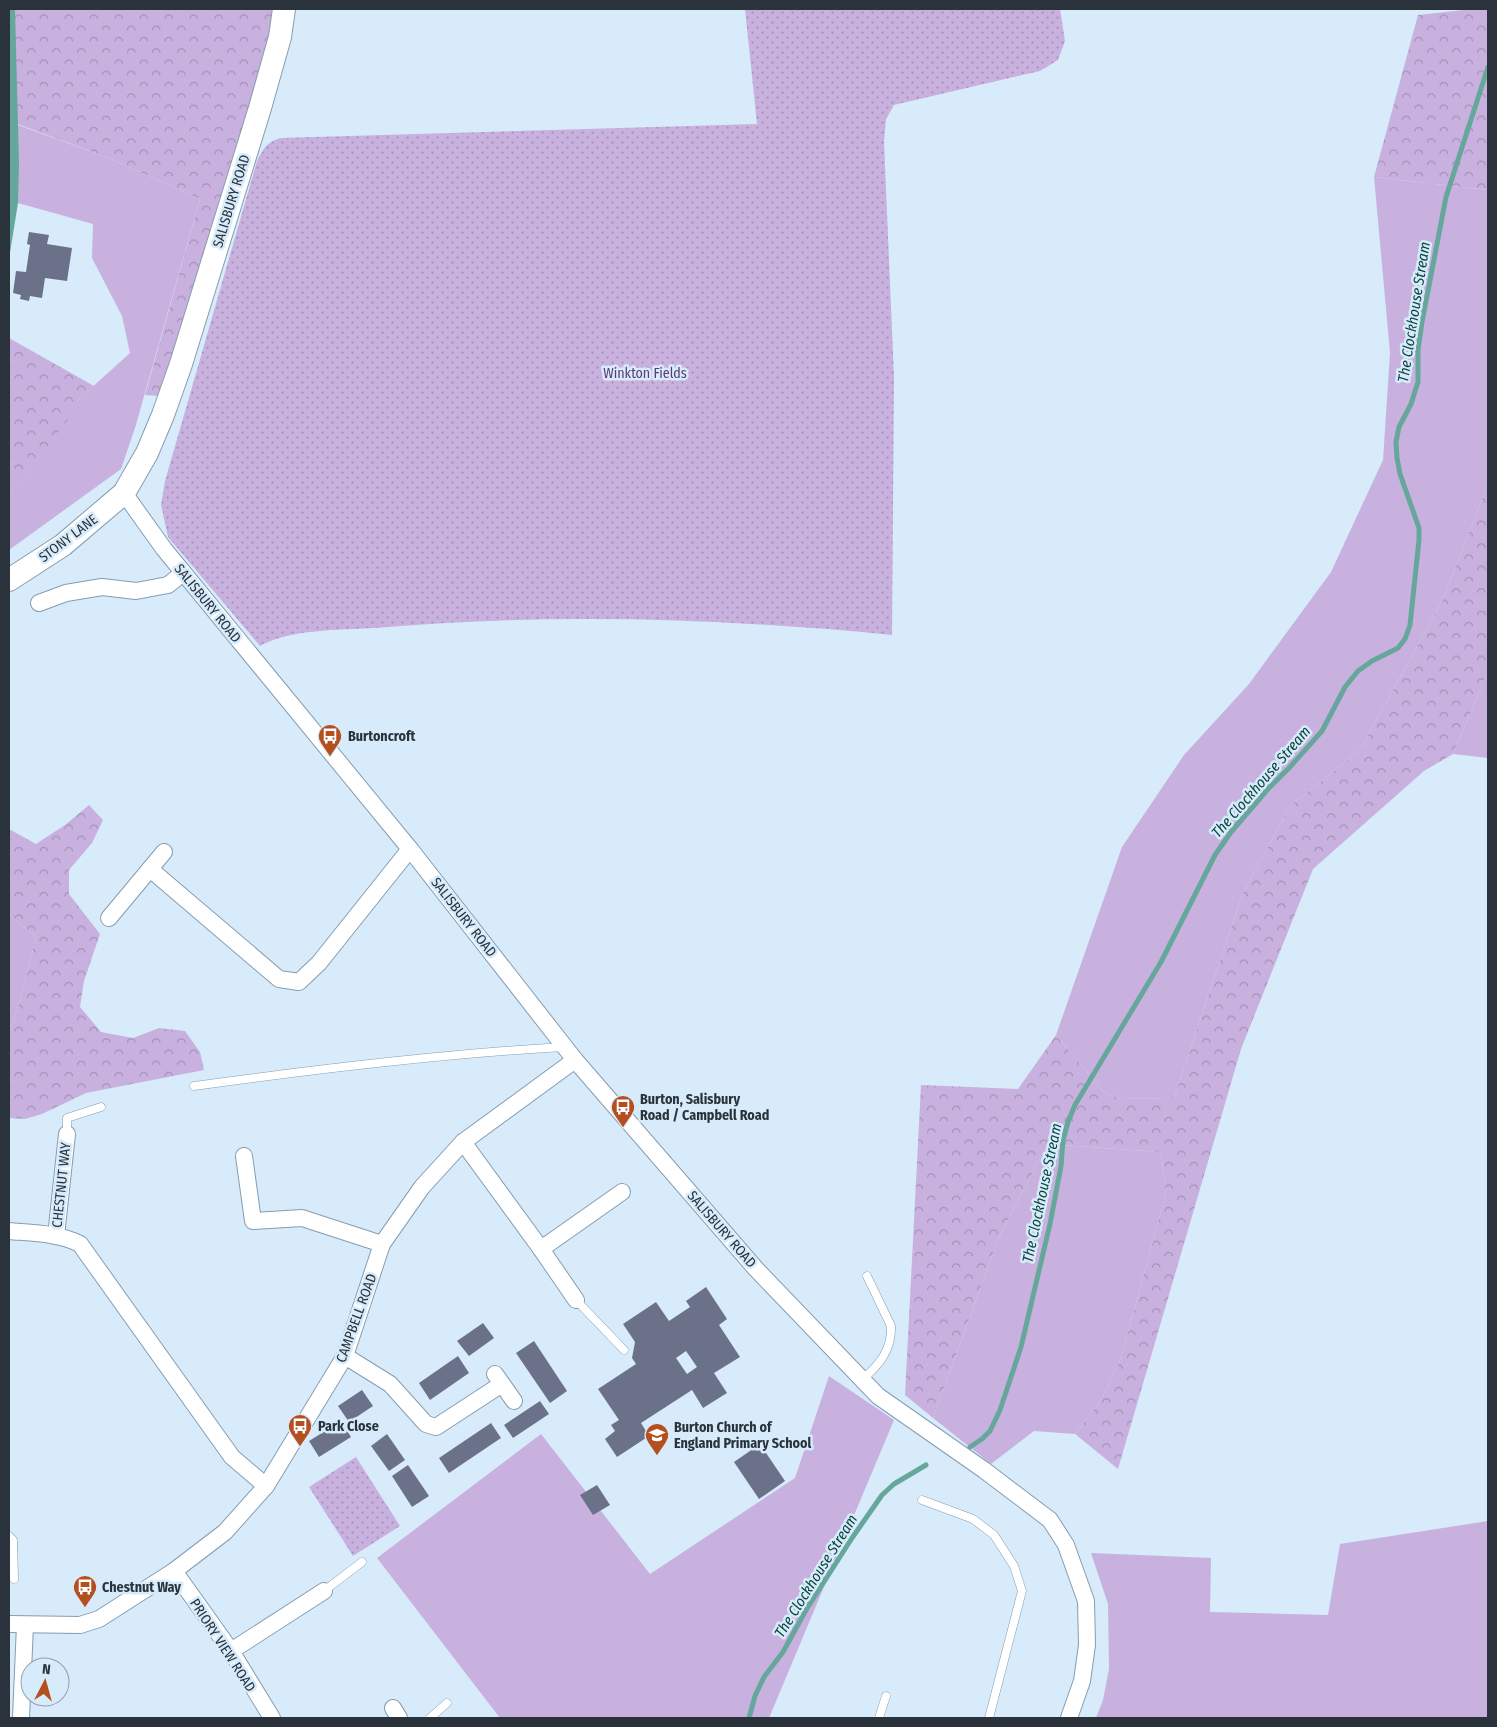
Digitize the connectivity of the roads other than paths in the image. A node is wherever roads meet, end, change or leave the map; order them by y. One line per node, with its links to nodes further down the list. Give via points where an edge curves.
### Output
1 (284, 9): 2 (main road, SALISBURY ROAD, via 280,38 260,108 181,364 148,453)
2 (124, 493): 3 (street, SALISBURY ROAD); 4 (main road, STONY LANE, via 63,545)
3 (183, 573): 5 (street, via 168,585 136,591 102,588 66,593); 6 (street, SALISBURY ROAD)
4 (9, 580)
5 (39, 603)
6 (410, 849): 8 (street, via 319,964 299,982 279,979); 10 (street, SALISBURY ROAD)
7 (164, 852): 8 (street)
8 (150, 869): 9 (street)
9 (109, 918)
10 (570, 1054): 11 (lane, via 467,1053); 14 (street, CAMPBELL ROAD); 25 (street, SALISBURY ROAD, via 756,1269)
11 (194, 1086)
12 (102, 1107): 13 (lane, via 67,1118)
13 (67, 1134): 18 (street, CHESTNUT WAY)
14 (463, 1142): 19 (street, CAMPBELL ROAD, via 422,1187); 20 (street)
15 (244, 1156): 19 (street, via 253,1221 302,1218)
16 (622, 1192): 20 (street)
17 (9, 1230): 18 (street, CHESTNUT WAY)
18 (56, 1236): 27 (street, CHESTNUT WAY, via 80,1244 232,1457)
19 (382, 1244): 24 (street, CAMPBELL ROAD)
20 (541, 1248): 22 (street)
21 (867, 1276): 25 (lane, via 891,1326 891,1340 878,1365)
22 (576, 1300): 23 (lane)
23 (624, 1350)
24 (345, 1356): 26 (street, via 390,1384 426,1424 436,1427 499,1379); 27 (street, CAMPBELL ROAD)
25 (863, 1379): 43 (street, SALISBURY ROAD, via 878,1396 1050,1520 1066,1545 1086,1601 1087,1627 1082,1681)
26 (514, 1401)
27 (266, 1486): 31 (street, CAMPBELL ROAD, via 225,1532)
28 (922, 1500): 42 (lane, via 973,1518 994,1535 1014,1566 1022,1591)
29 (9, 1536): 32 (lane, via 13,1540)
30 (362, 1562): 33 (lane)
31 (174, 1572): 34 (street, CAMPBELL ROAD, via 99,1619 80,1625); 35 (street, PRIORY VIEW ROAD)
32 (14, 1579)
33 (324, 1591): 35 (street)
34 (17, 1625): 38 (street)
35 (231, 1651): 39 (street, PRIORY VIEW ROAD)
36 (886, 1696): 41 (lane)
37 (447, 1703): 40 (lane)
38 (21, 1718)
39 (272, 1718)
40 (430, 1718)
41 (879, 1718)
42 (989, 1718)
43 (1069, 1718)

